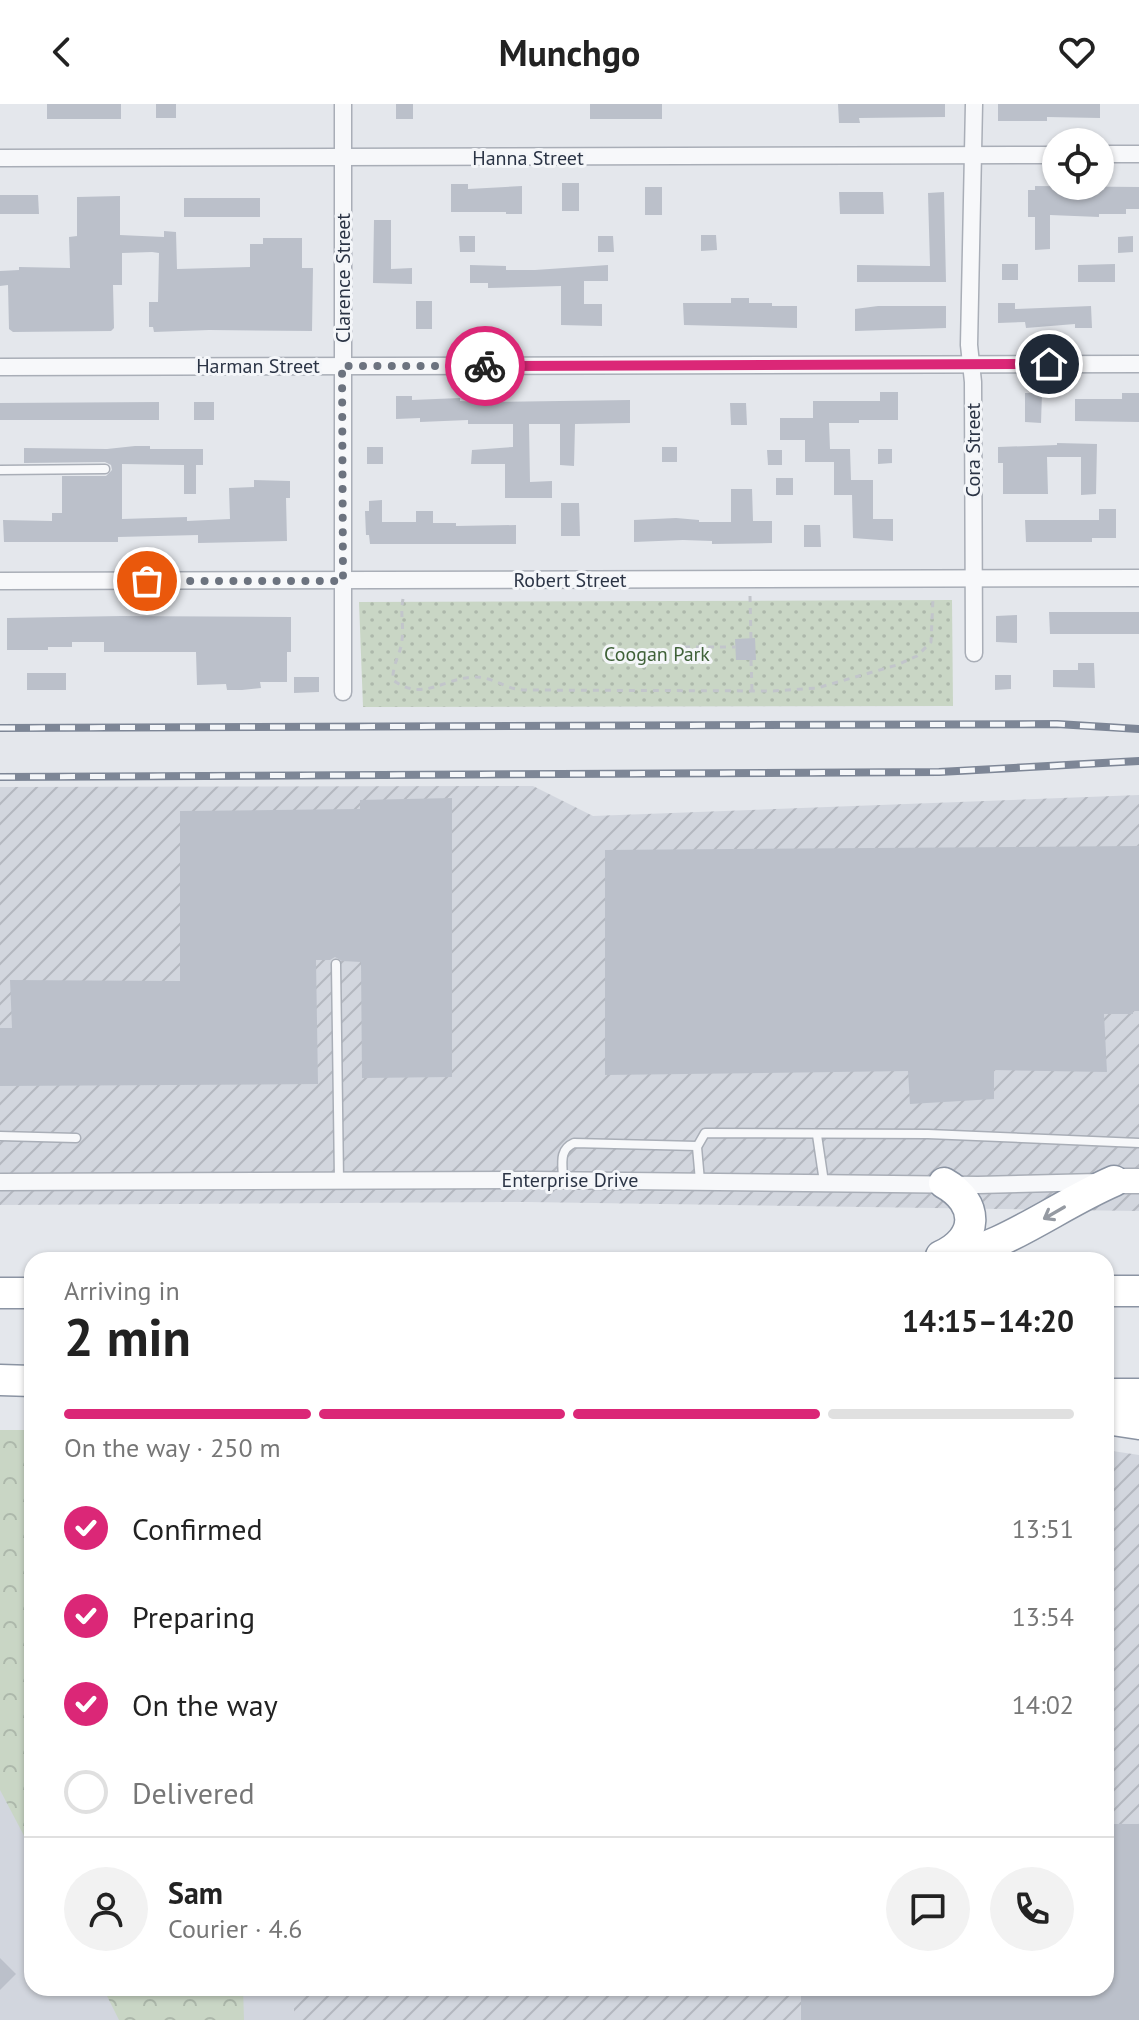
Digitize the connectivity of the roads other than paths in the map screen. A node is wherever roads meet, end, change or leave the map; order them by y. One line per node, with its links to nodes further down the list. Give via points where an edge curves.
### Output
1 (343, 104): 8 (street, Clarence Street)
2 (974, 104): 6 (street, Cora Street)
3 (1114, 154): 4 (street)
4 (1139, 154)
5 (1042, 155): 6 (street, Hanna Street)
6 (974, 156): 8 (street, Hanna Street); 9 (street, Cora Street)
7 (0, 158): 8 (street, Hanna Street)
8 (343, 158): 11 (street, Clarence Street)
9 (971, 364): 10 (street, Harman Street); 11 (street, Harman Street); 16 (street, Cora Street)
10 (1139, 364)
11 (342, 366): 12 (street, Harman Street); 18 (street, Clarence Street)
12 (0, 367)
13 (105, 469): 14 (lane)
14 (0, 470)
15 (1139, 578): 16 (street, Robert Street)
16 (973, 579): 18 (street, Robert Street); 19 (street, Cora Street)
17 (0, 581): 18 (street, Robert Street)
18 (343, 581): 20 (street, Clarence Street)
19 (974, 653)
20 (343, 692)
21 (336, 964): 27 (lane)
22 (817, 1135): 25 (lane); 26 (lane, via 705,1133); 32 (lane)
23 (0, 1136): 24 (lane)
24 (76, 1138)
25 (1139, 1143)
26 (697, 1146): 28 (lane, via 574,1143 562,1153); 29 (lane)
27 (339, 1180): 28 (street, Enterprise Drive); 31 (street, Enterprise Drive)
28 (563, 1180): 29 (street, Enterprise Drive)
29 (700, 1181): 32 (street, Enterprise Drive)
30 (1127, 1181): 33 (street, Enterprise Drive); 35 (highway, one-way to 35)
31 (0, 1182)
32 (824, 1182): 33 (street, Enterprise Drive)
33 (944, 1183): 34 (highway, via 967,1202 970,1224 966,1236)
34 (946, 1252)
35 (967, 1252)
36 (1114, 1291): 37 (highway)
37 (1139, 1291)
38 (0, 1293): 39 (highway)
39 (24, 1293)
40 (0, 1380): 41 (highway)
41 (24, 1381)
42 (1114, 1394): 43 (highway)
43 (1139, 1394)
44 (1114, 1420): 45 (highway)
45 (1139, 1424)

